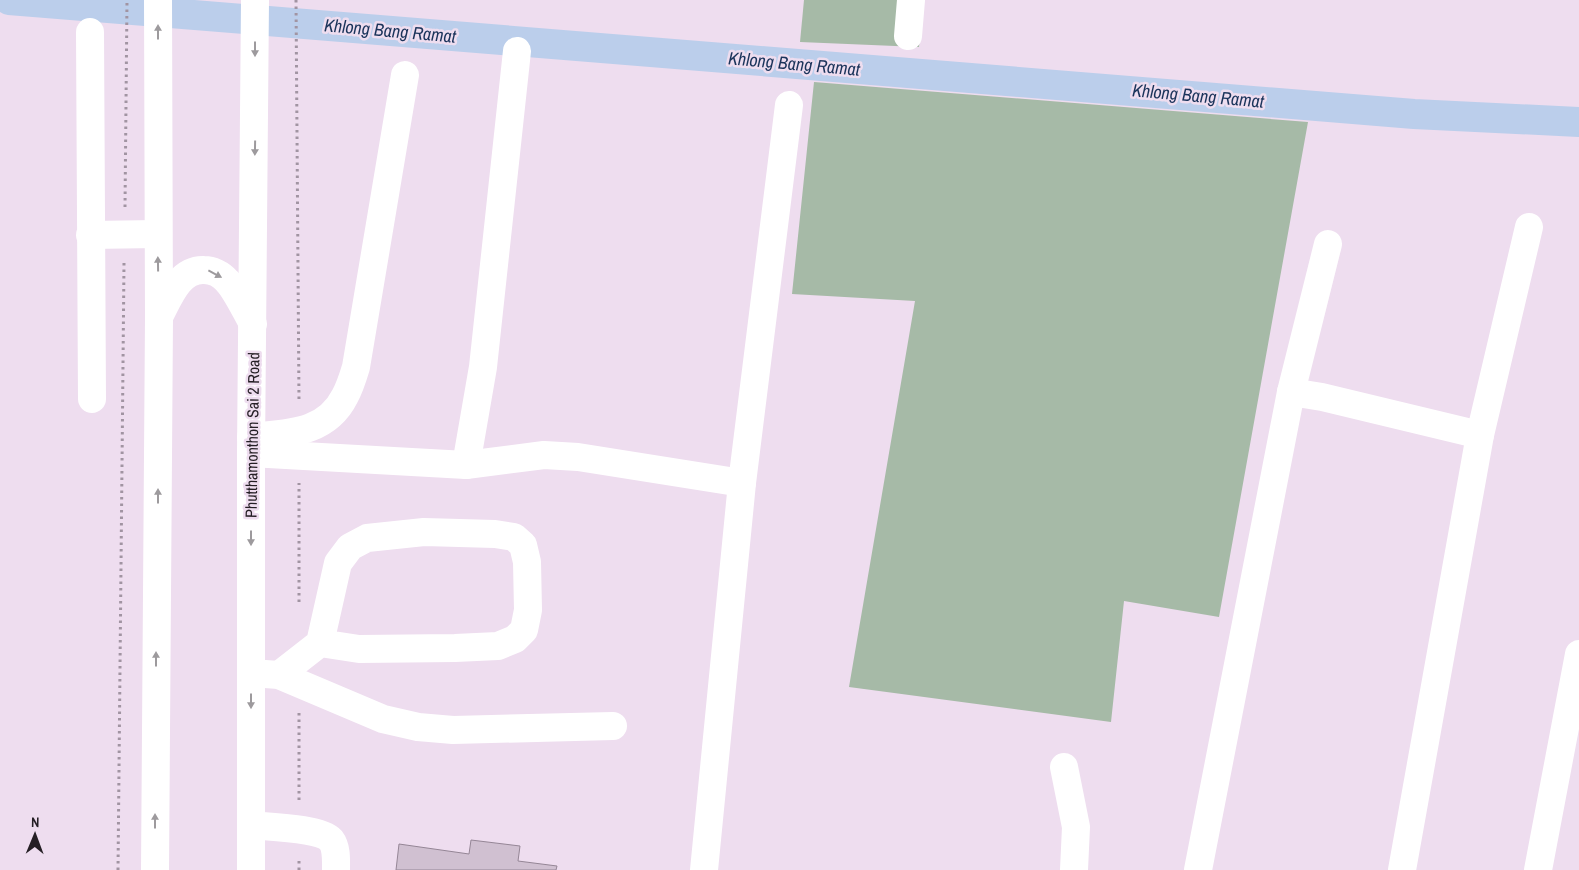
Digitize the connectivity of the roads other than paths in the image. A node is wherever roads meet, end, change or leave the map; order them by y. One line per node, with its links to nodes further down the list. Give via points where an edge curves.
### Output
1 (158, 0): 10 (street, one-way to 1)
2 (255, 0): 14 (street, Phutthamonthon Sai 2 Road, one-way to 14)
3 (911, 0): 5 (street)
4 (90, 32): 11 (street)
5 (908, 36)
6 (518, 52): 19 (street, via 483,368)
7 (405, 75): 18 (street, via 356,367 345,397 329,416 310,429)
8 (789, 105): 20 (street)
9 (1529, 227): 17 (street)
10 (158, 234): 11 (street); 13 (street, one-way to 10)
11 (90, 235): 16 (street)
12 (1328, 244): 15 (street)
13 (159, 318): 14 (street, one-way to 14, via 182,277 195,269 212,270 228,281); 28 (street, one-way to 13)
14 (253, 324): 18 (street, Phutthamonthon Sai 2 Road)
15 (1291, 392): 17 (street); 33 (street)
16 (92, 399)
17 (1480, 435): 34 (street)
18 (251, 445): 19 (street); 23 (street, Phutthamonthon Sai 2 Road, one-way to 23)
19 (466, 466): 20 (street, via 544,455 587,458)
20 (742, 482): 31 (street)
21 (320, 643): 21 (street, via 359,648 455,648 498,646 515,640 524,630 528,610 523,545 514,537 495,534 424,532 367,538 350,547 338,564); 24 (street)
22 (1579, 654): 35 (street)
23 (251, 673): 24 (street); 27 (street, Phutthamonthon Sai 2 Road, one-way to 27)
24 (279, 675): 25 (street, via 383,720 418,727 453,730)
25 (613, 726)
26 (1064, 767): 32 (street, via 1076,827)
27 (251, 825): 29 (street, Phutthamonthon Sai 2 Road); 30 (street, via 313,831 330,838 335,848)
28 (155, 870)
29 (251, 870)
30 (336, 870)
31 (704, 870)
32 (1074, 870)
33 (1198, 870)
34 (1402, 870)
35 (1538, 870)

